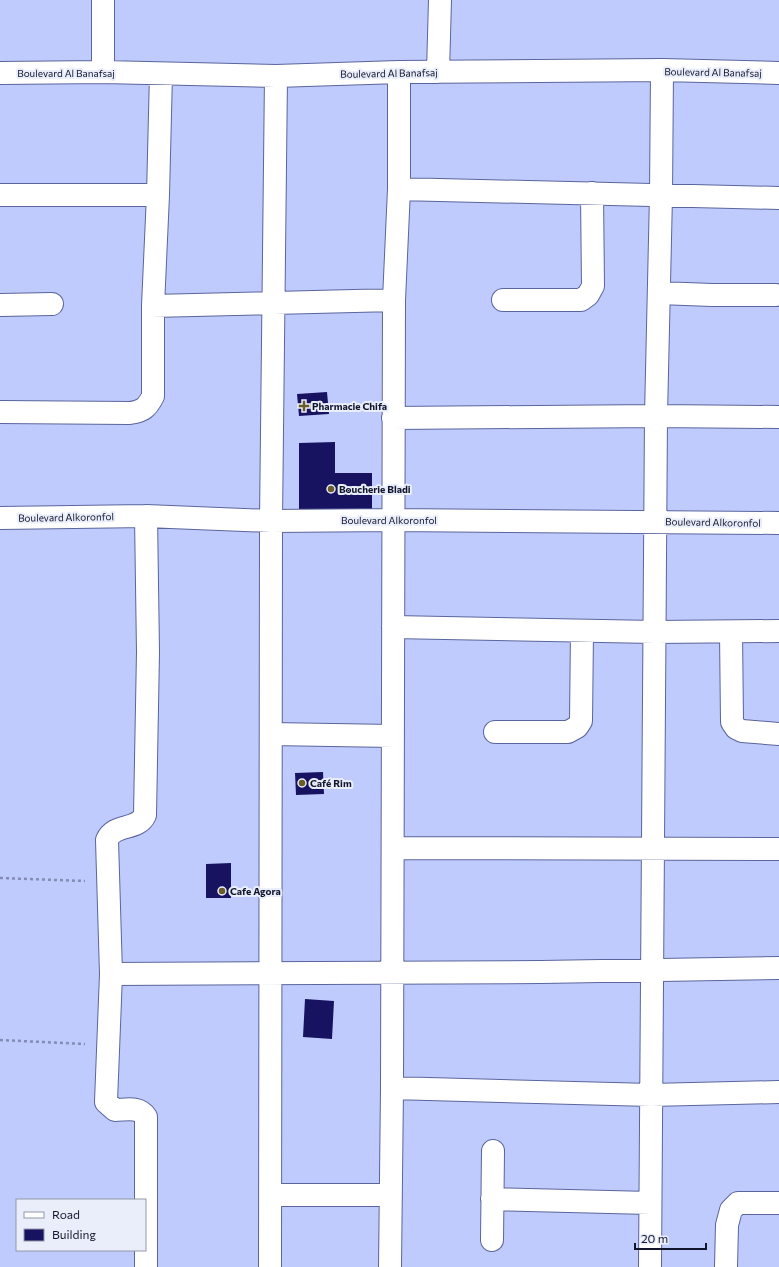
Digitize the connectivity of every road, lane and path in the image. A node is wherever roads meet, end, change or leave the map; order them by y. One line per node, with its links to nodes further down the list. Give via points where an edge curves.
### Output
1 (103, 0): 4 (street)
2 (440, 0): 6 (street)
3 (662, 70): 6 (street, Boulevard Al Banafsaj); 8 (street, Boulevard Al Banafsaj); 15 (street)
4 (103, 72): 7 (street, Boulevard Al Banafsaj); 9 (street, Boulevard Al Banafsaj)
5 (399, 72): 6 (street, Boulevard Al Banafsaj); 10 (street, Boulevard Al Banafsaj); 11 (street)
6 (438, 72)
7 (0, 73)
8 (779, 73)
9 (161, 74): 10 (street, Boulevard Al Banafsaj); 14 (street)
10 (276, 76): 21 (street)
11 (399, 189): 12 (street); 19 (street)
12 (592, 193): 15 (street); 20 (street, via 593,286 588,295 582,300)
13 (0, 195): 14 (street)
14 (158, 195): 24 (street)
15 (662, 195): 16 (street); 17 (street)
16 (779, 198)
17 (659, 293): 18 (street); 26 (street)
18 (776, 296)
19 (394, 300): 21 (street); 28 (street)
20 (503, 300)
21 (273, 303): 24 (street); 32 (street)
22 (52, 304): 23 (street)
23 (0, 305)
24 (153, 306): 25 (street, via 152,396 148,405 140,412)
25 (0, 412)
26 (656, 416): 27 (street); 28 (street); 33 (street)
27 (779, 417)
28 (393, 418): 31 (street)
29 (146, 516): 30 (street, Boulevard Alkoronfol); 32 (street, Boulevard Alkoronfol); 48 (street, via 148,652 145,815 143,821 109,834)
30 (0, 518)
31 (394, 520): 32 (street, Boulevard Alkoronfol); 33 (street, Boulevard Alkoronfol); 35 (street)
32 (271, 521): 41 (street)
33 (655, 522): 34 (street, Boulevard Alkoronfol); 38 (street)
34 (779, 523)
35 (394, 627): 36 (street); 43 (street)
36 (582, 631): 38 (street); 40 (street, via 582,721 577,727 568,732)
37 (779, 631): 39 (street)
38 (655, 632): 39 (street); 45 (street)
39 (731, 632): 42 (street, via 732,722 742,731)
40 (495, 732)
41 (271, 734): 43 (street); 53 (street)
42 (779, 734)
43 (394, 736): 44 (street)
44 (393, 848): 45 (street); 51 (street)
45 (653, 849): 46 (street); 50 (street)
46 (779, 850)
47 (0, 878): 48 (path)
48 (109, 882): 52 (street)
49 (779, 968): 50 (street)
50 (652, 969): 51 (street); 58 (street)
51 (392, 972): 53 (street); 56 (street)
52 (111, 974): 53 (street); 55 (street)
53 (270, 974): 60 (street)
54 (0, 1040): 55 (path)
55 (108, 1045): 66 (street, via 106,1102 114,1110 138,1110 146,1117)
56 (392, 1088): 58 (street); 61 (street)
57 (779, 1092): 58 (street)
58 (651, 1094): 64 (street)
59 (493, 1152): 62 (street)
60 (271, 1194): 61 (street); 67 (street)
61 (390, 1195): 68 (street)
62 (492, 1199): 64 (street); 65 (street)
63 (779, 1202): 70 (street, via 738,1203 731,1210 727,1225)
64 (650, 1203): 69 (street)
65 (492, 1240)
66 (146, 1267)
67 (270, 1267)
68 (390, 1267)
69 (650, 1267)
70 (726, 1267)

